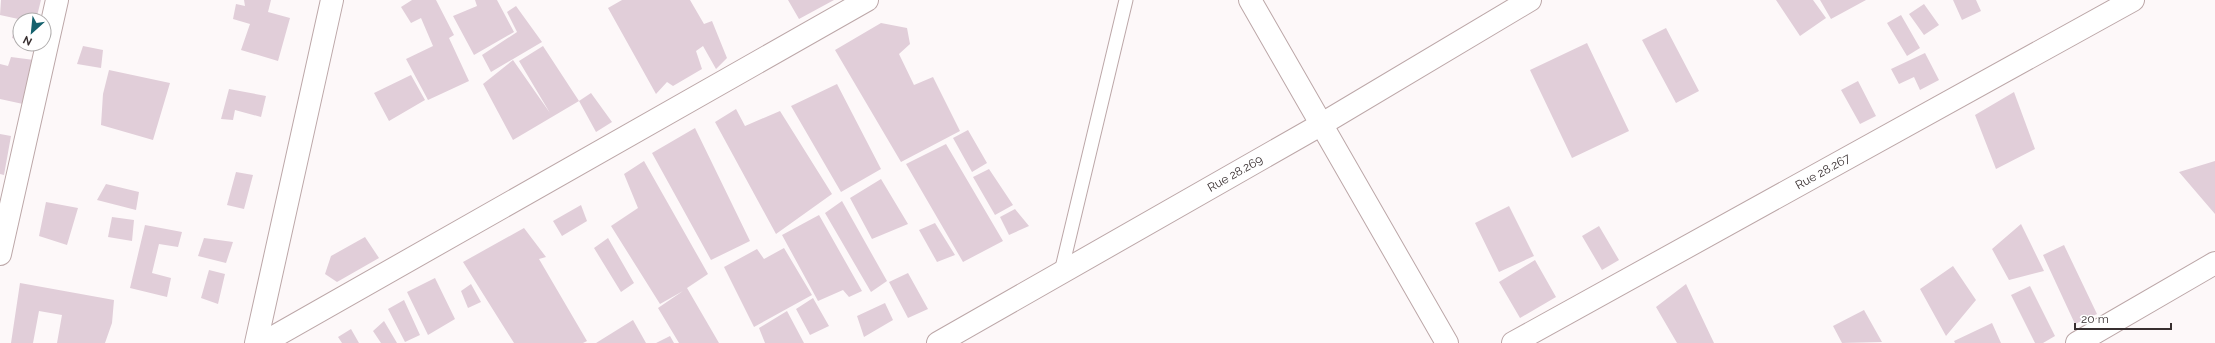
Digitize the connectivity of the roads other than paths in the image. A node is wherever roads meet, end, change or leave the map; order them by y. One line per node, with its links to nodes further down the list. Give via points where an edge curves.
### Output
1 (58, 0): 9 (street)
2 (332, 0): 12 (street)
3 (867, 0): 13 (street)
4 (1126, 0): 11 (lane)
5 (1250, 0): 8 (street)
6 (1530, 0): 8 (street, Rue 28.269)
7 (2133, 0): 16 (street, Rue 28.267)
8 (1322, 124): 11 (street, Rue 28.269); 15 (street)
9 (0, 254)
10 (2215, 263): 17 (street)
11 (1061, 272): 14 (street, Rue 28.269)
12 (256, 343)
13 (263, 343)
14 (938, 343)
15 (1447, 343)
16 (1513, 343)
17 (2078, 343)

